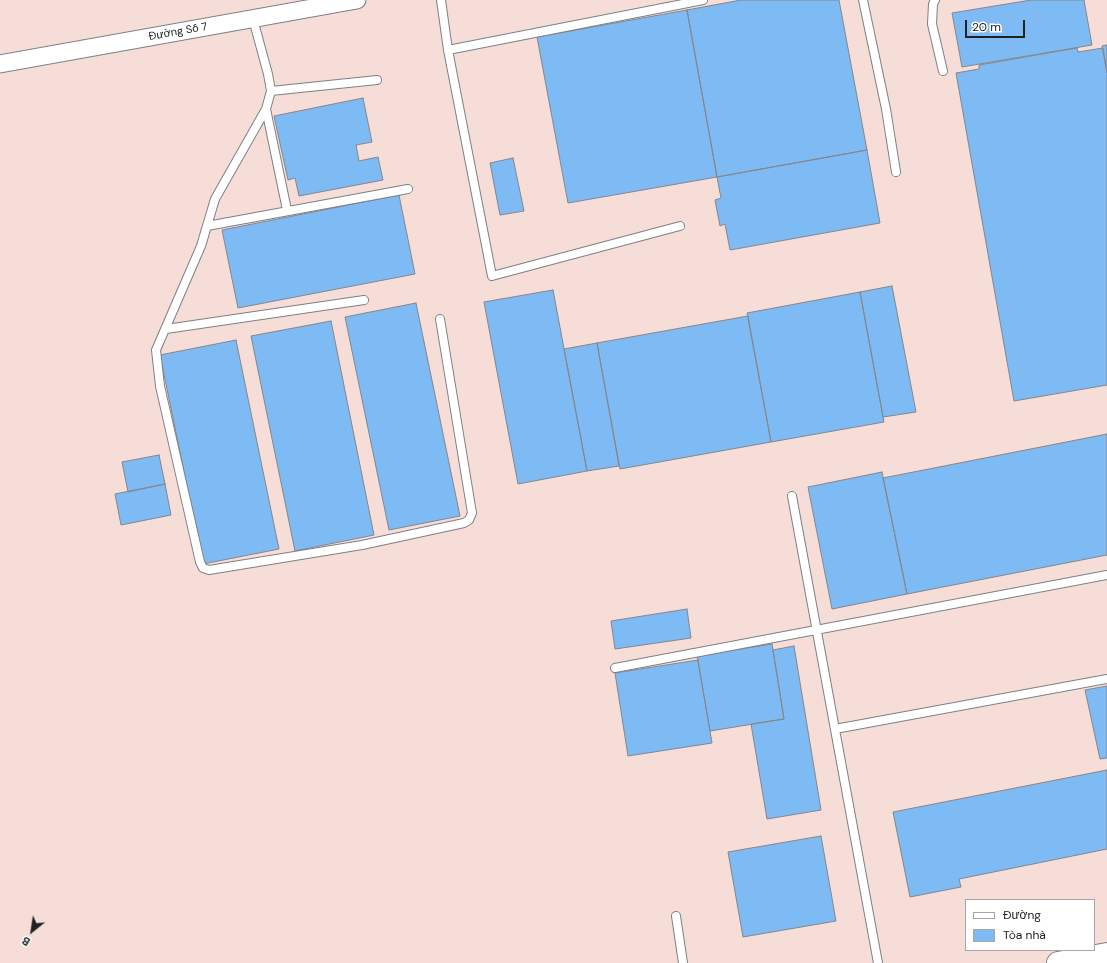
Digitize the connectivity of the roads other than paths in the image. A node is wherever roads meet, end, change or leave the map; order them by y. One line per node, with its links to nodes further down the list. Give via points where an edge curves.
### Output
1 (357, 0): 6 (street, Đường Số 7)
2 (441, 0): 7 (lane)
3 (703, 0): 7 (lane)
4 (863, 0): 13 (lane, via 886,108)
5 (935, 0): 9 (lane, via 932,24)
6 (253, 19): 8 (street, Đường Số 7); 11 (lane)
7 (448, 50): 17 (lane, via 492,276)
8 (0, 64)
9 (943, 71)
10 (377, 80): 11 (lane)
11 (271, 92): 12 (lane)
12 (266, 109): 15 (lane); 16 (lane, via 215,199)
13 (896, 172)
14 (408, 189): 15 (lane)
15 (287, 210): 16 (lane)
16 (207, 226): 20 (lane)
17 (680, 226)
18 (364, 300): 20 (lane)
19 (440, 319): 20 (lane, via 472,513 469,520 362,545 209,570 203,568 200,562 160,386 156,350)
20 (166, 329)
21 (792, 496): 23 (lane)
22 (1107, 575): 23 (lane)
23 (817, 630): 24 (lane); 26 (lane)
24 (615, 668)
25 (1107, 679): 26 (lane)
26 (835, 729): 30 (lane)
27 (676, 916): 29 (lane)
28 (1107, 954): 31 (street)
29 (683, 963)
30 (878, 963)
31 (1058, 963)

